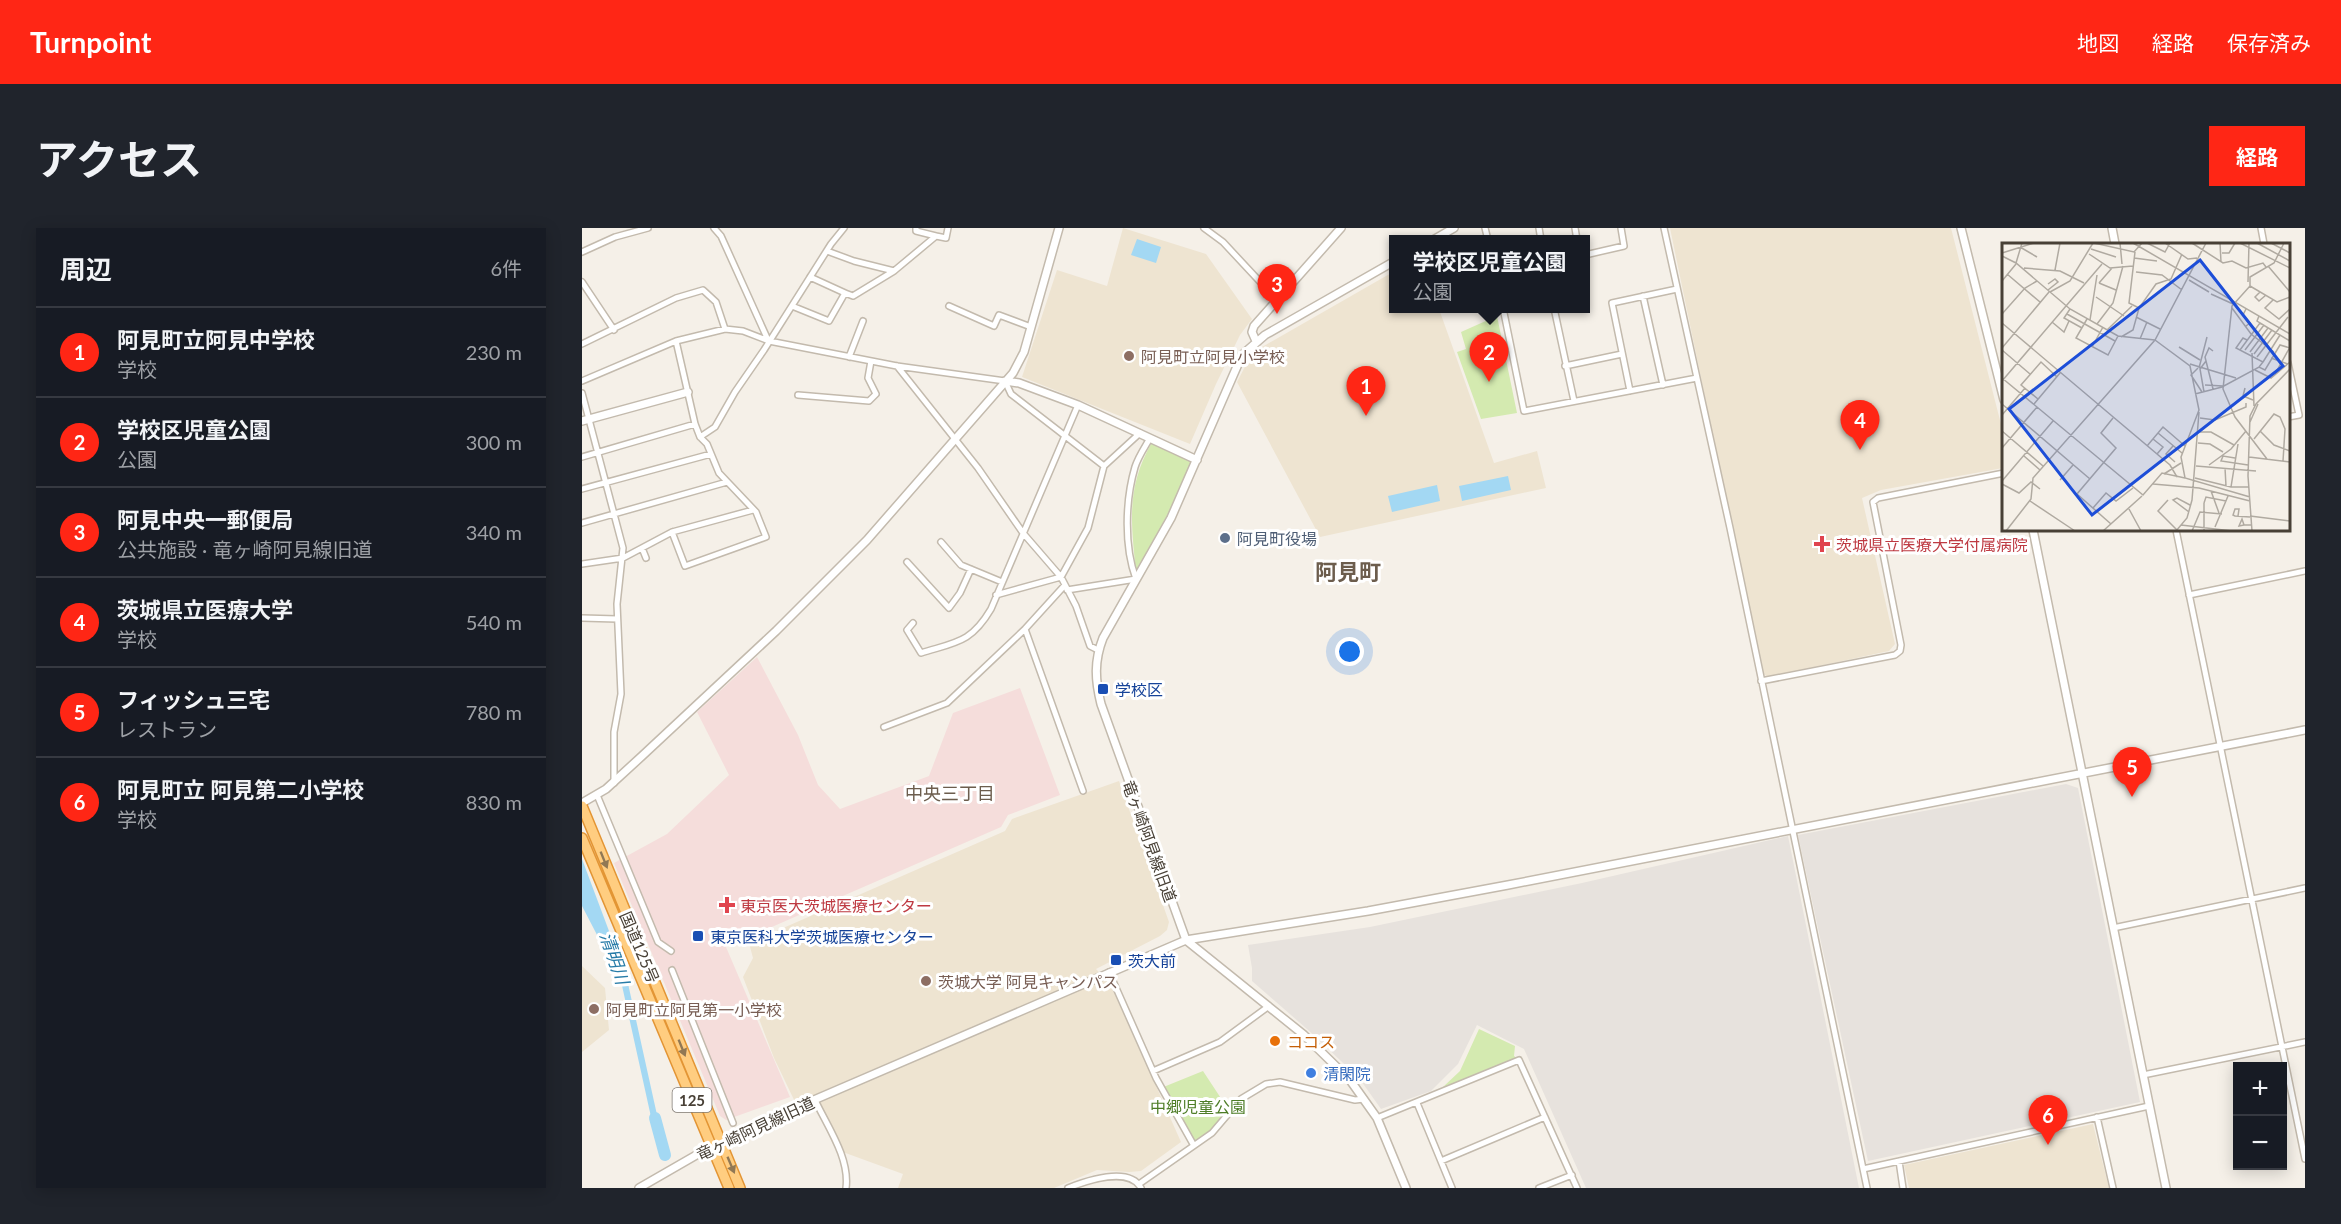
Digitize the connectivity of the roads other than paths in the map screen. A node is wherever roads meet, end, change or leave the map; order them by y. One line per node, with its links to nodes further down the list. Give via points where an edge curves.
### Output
1 (648, 228): 18 (street)
2 (714, 228): 38 (street)
3 (844, 228): 17 (street)
4 (916, 228): 14 (street)
5 (948, 228): 14 (street, via 946,238)
6 (1059, 228): 33 (street)
7 (1204, 228): 27 (street, via 1223,242)
8 (1340, 228): 27 (street)
9 (1621, 228): 19 (street, via 1624,246)
10 (1664, 228): 24 (street)
11 (1961, 228): 53 (street)
12 (2112, 228): 15 (street)
13 (2261, 228): 16 (street)
14 (936, 236): 21 (street)
15 (2115, 243)
16 (2264, 243)
17 (827, 251): 21 (street); 22 (street)
18 (582, 252)
19 (1590, 254)
20 (1389, 264): 39 (street, 竜ヶ崎阿見線旧道)
21 (894, 271): 25 (street, via 853,296)
22 (810, 277): 25 (street); 28 (street)
23 (582, 282): 35 (street)
24 (1677, 289): 26 (street); 47 (street)
25 (845, 293): 28 (street, via 829,321)
26 (1644, 296): 41 (street, via 1612,303); 50 (street)
27 (1276, 299): 39 (street, via 1254,326)
28 (792, 306): 38 (street)
29 (949, 306): 33 (street, via 994,326 999,315)
30 (1504, 313): 56 (street, via 1524,411)
31 (1555, 313): 45 (street)
32 (863, 321): 42 (street)
33 (1031, 327): 49 (street, via 1020,362)
34 (725, 329): 35 (street, via 716,302 703,290 676,298); 37 (street); 38 (street)
35 (614, 330): 40 (street)
36 (582, 335): 40 (street)
37 (676, 341): 48 (street); 52 (street)
38 (769, 341): 42 (street); 63 (street, via 715,427)
39 (1256, 341): 69 (street, 竜ヶ崎阿見線旧道, via 1238,362)
40 (585, 343)
41 (1622, 354): 45 (street); 51 (street)
42 (849, 357): 43 (street)
43 (871, 361): 44 (street); 55 (street, via 868,378 876,394 869,401)
44 (897, 366): 49 (street); 65 (street)
45 (1565, 366): 56 (street)
46 (2290, 368): 58 (street, via 2299,415)
47 (1697, 378): 50 (street); 101 (street)
48 (582, 381)
49 (1005, 381): 57 (street); 62 (street, via 1011,394); 65 (street)
50 (1663, 385): 51 (street)
51 (1630, 391): 56 (street)
52 (688, 392): 59 (street); 60 (street)
53 (2002, 392)
54 (582, 393): 59 (street)
55 (798, 395)
56 (1574, 401)
57 (1078, 405): 61 (street); 62 (street)
58 (2290, 417)
59 (585, 420): 66 (street)
60 (695, 424): 63 (street); 66 (street)
61 (1140, 433): 64 (street); 70 (street)
62 (1066, 436): 70 (street); 81 (street)
63 (700, 437): 67 (street)
64 (1150, 438): 69 (street); 91 (street, via 1135,466 1128,506 1130,562)
65 (953, 439): 81 (street); 106 (street, via 867,540)
66 (597, 453): 68 (street); 72 (street)
67 (711, 453): 72 (street); 73 (street)
68 (582, 457)
69 (1197, 460): 91 (street, 竜ヶ崎阿見線旧道, via 1171,518)
70 (1104, 466): 90 (street, via 1088,528)
71 (2002, 473): 101 (street, via 1873,502 1900,651)
72 (606, 482): 74 (street); 76 (street)
73 (727, 482): 75 (street); 76 (street)
74 (582, 489)
75 (753, 510): 80 (street); 80 (street, via 766,537 685,566)
76 (614, 514): 77 (street); 84 (street)
77 (582, 523)
78 (2033, 531): 105 (street)
79 (2176, 531): 95 (street)
80 (672, 532): 83 (street)
81 (1023, 533): 90 (street); 92 (street)
82 (941, 542): 88 (street, via 961,565)
83 (642, 548): 84 (street); 85 (street)
84 (623, 558): 87 (street); 97 (street)
85 (646, 558)
86 (907, 562): 88 (street, via 949,608)
87 (582, 564)
88 (971, 569): 92 (street)
89 (2305, 571): 95 (street)
90 (1061, 577): 93 (street); 94 (street)
91 (1136, 579): 93 (street); 100 (street, 竜ヶ崎阿見線旧道)
92 (1002, 582): 94 (street)
93 (1066, 587): 99 (street); 100 (street, via 1090,646)
94 (996, 595): 98 (street, via 981,625 958,642 921,653 907,630)
95 (2189, 595): 104 (street)
96 (582, 618): 97 (street)
97 (617, 619): 106 (street, via 621,694 614,732)
98 (913, 623)
99 (1025, 629): 102 (street, via 947,703); 107 (street)
100 (1098, 650): 115 (street, 竜ヶ崎阿見線旧道, via 1095,667 1101,704)
101 (1761, 681): 110 (street)
102 (884, 728)
103 (2305, 729): 104 (street)
104 (2220, 746): 105 (street); 113 (street)
105 (2083, 774): 110 (street); 114 (street)
106 (614, 783): 108 (street)
107 (1083, 791)
108 (597, 795): 109 (street); 116 (street, via 658,942)
109 (582, 804): 132 (highway, 国道125号 / 125, one-way to 132)
110 (1791, 831): 115 (street, via 1368,911); 137 (street)
111 (582, 838): 132 (highway, 国道125号 / 125)
112 (2305, 888): 113 (street)
113 (2251, 899): 114 (street); 121 (street)
114 (2113, 928): 123 (street)
115 (1186, 940): 118 (street, 竜ヶ崎阿見線旧道); 119 (street)
116 (671, 951)
117 (672, 970): 131 (street)
118 (1109, 972): 122 (street); 125 (street, 竜ヶ崎阿見線旧道)
119 (1269, 1006): 122 (street, via 1220,1042); 124 (street, via 1333,1062)
120 (2305, 1042): 121 (street)
121 (2282, 1047): 123 (street); 134 (street)
122 (1153, 1071): 133 (street)
123 (2143, 1075): 127 (street)
124 (1364, 1099): 130 (street); 133 (street, via 1280,1082 1266,1084 1241,1098 1212,1133)
125 (815, 1100): 132 (street, 竜ヶ崎阿見線旧道); 143 (street, via 844,1162)
126 (1417, 1103): 128 (street, via 1519,1060); 130 (street); 135 (street)
127 (2149, 1106): 129 (street); 152 (street)
128 (1545, 1117): 135 (street); 138 (street)
129 (2097, 1117): 136 (street); 151 (street)
130 (1377, 1118): 145 (street)
131 (733, 1123)
132 (716, 1144): 140 (street, 竜ヶ崎阿見線旧道); 141 (highway, 国道125号 / 125); 142 (highway, 国道125号 / 125, one-way to 142)
133 (1193, 1144): 139 (street)
134 (2305, 1159)
135 (1441, 1161): 146 (street)
136 (1899, 1161): 137 (street); 150 (street)
137 (1863, 1169): 149 (street)
138 (1572, 1175): 147 (street); 148 (street)
139 (1140, 1186): 144 (street, via 1130,1178 1105,1177)
140 (639, 1188)
141 (729, 1188)
142 (740, 1188)
143 (846, 1188)
144 (1068, 1188)
145 (1406, 1188)
146 (1452, 1188)
147 (1539, 1188)
148 (1577, 1188)
149 (1867, 1188)
150 (1903, 1188)
151 (2113, 1188)
152 (2166, 1188)

